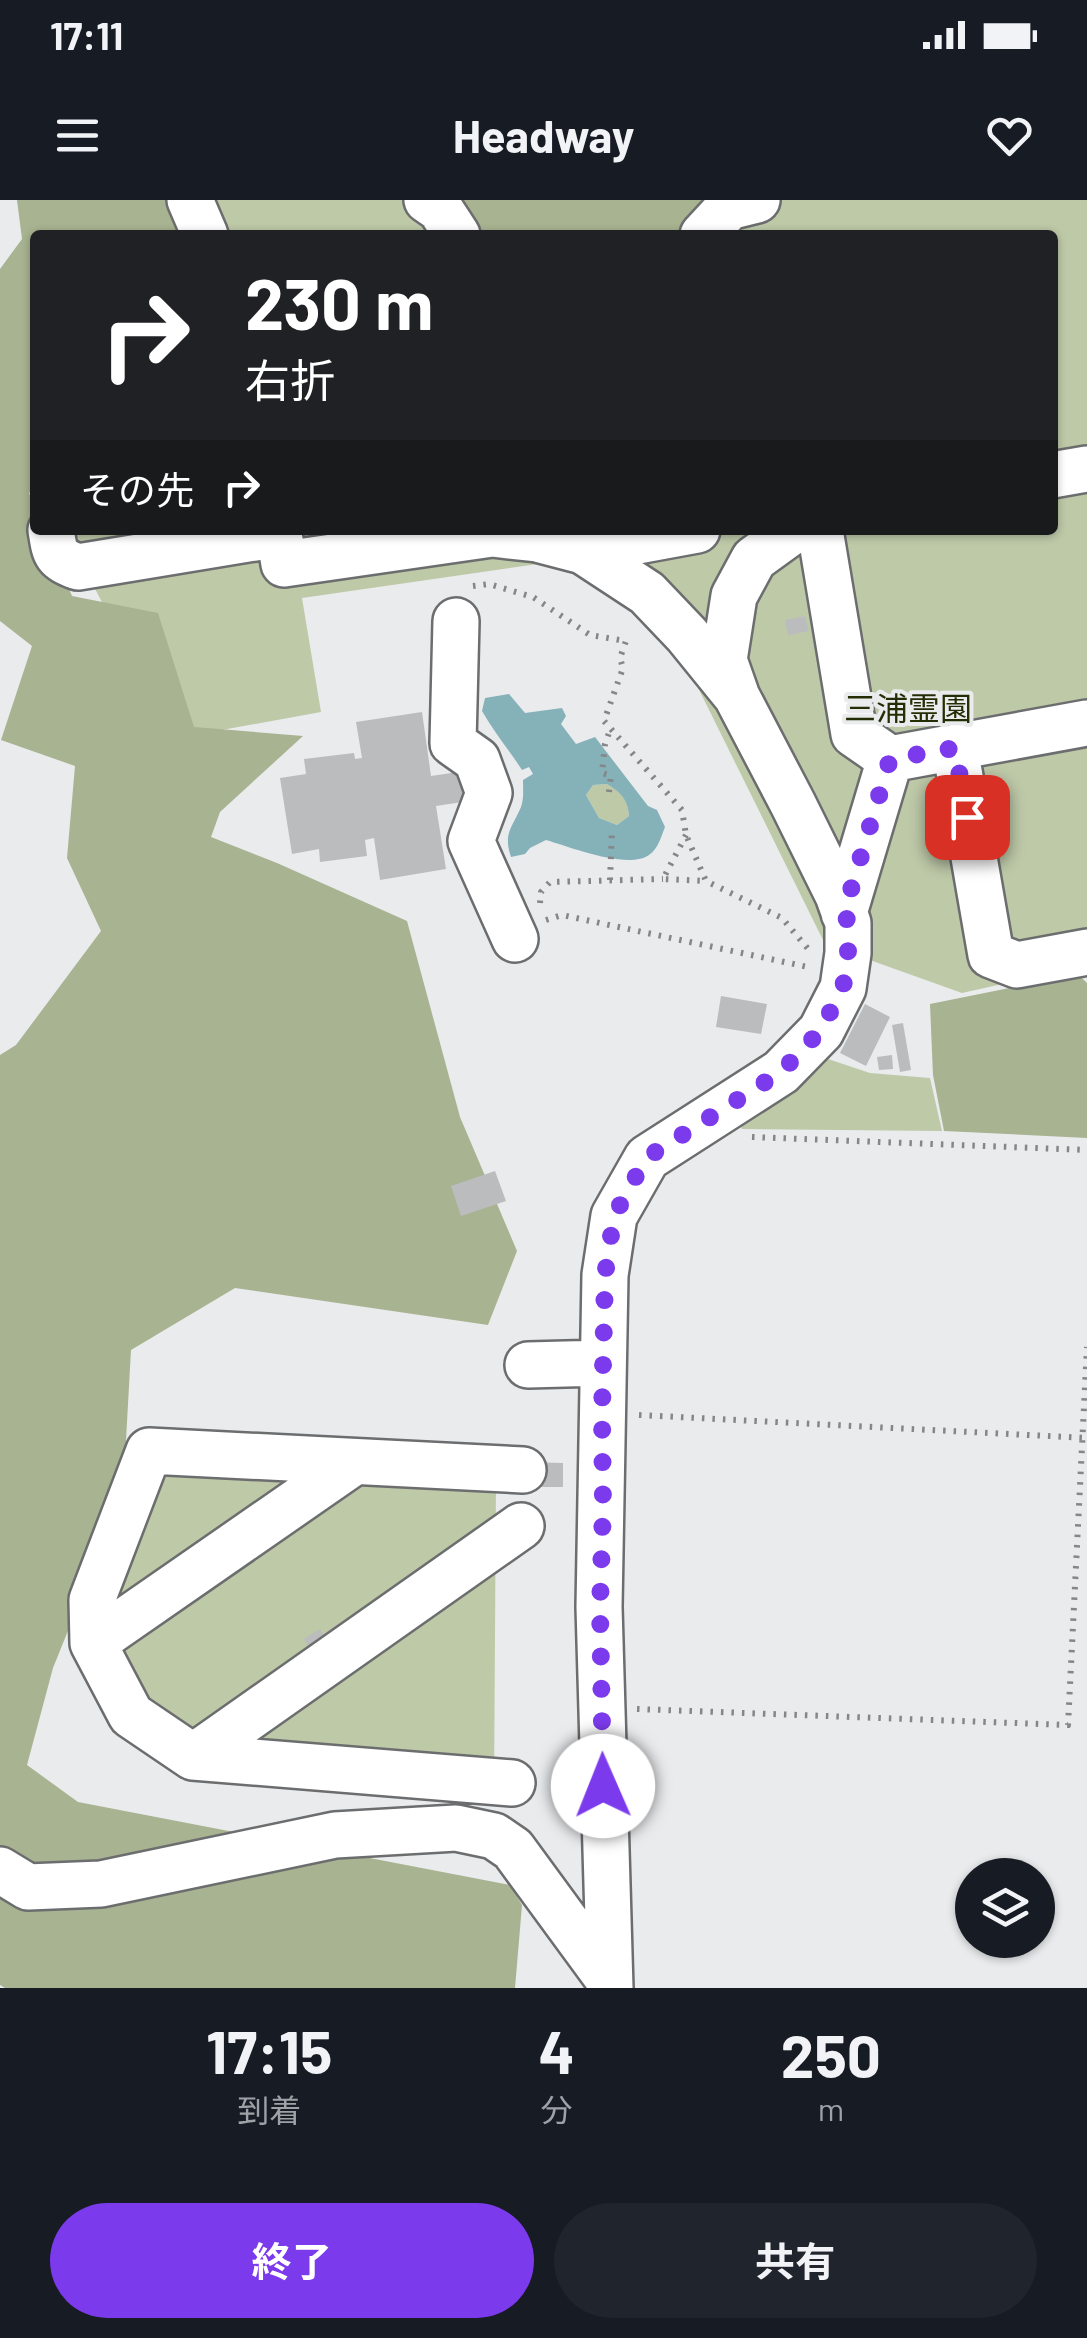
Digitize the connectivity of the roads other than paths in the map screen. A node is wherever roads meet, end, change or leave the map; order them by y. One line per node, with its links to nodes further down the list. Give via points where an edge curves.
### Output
1 (193, 200): 6 (street)
2 (412, 200): 7 (street)
3 (427, 200): 8 (street)
4 (757, 200): 9 (street, via 729,207)
5 (765, 200): 10 (street)
6 (202, 230)
7 (415, 230)
8 (454, 230)
9 (707, 230)
10 (770, 230)
11 (1087, 469): 12 (street)
12 (1058, 474)
13 (52, 535): 14 (street, via 55,554 78,567)
14 (261, 535)
15 (279, 535): 16 (street, via 284,564)
16 (465, 535)
17 (501, 535): 21 (street)
18 (670, 535): 21 (street)
19 (787, 535): 23 (street, via 754,559 734,596 724,660)
20 (821, 535): 26 (street, via 854,734)
21 (583, 551): 23 (street, via 648,594)
22 (457, 604): 28 (street, via 453,743 477,760 488,793 470,842)
23 (737, 696): 27 (street)
24 (1087, 724): 25 (street)
25 (955, 748): 26 (street); 29 (street, via 991,955 1017,964)
26 (890, 759): 27 (street)
27 (844, 913): 30 (street, via 843,988 820,1031 781,1072 646,1158 614,1216)
28 (535, 932)
29 (1087, 952)
30 (603, 1363): 31 (street); 39 (street, via 600,1607)
31 (528, 1365)
32 (354, 1462): 33 (street); 35 (street); 35 (street, via 149,1451 92,1600)
33 (523, 1470)
34 (521, 1526): 36 (street)
35 (93, 1643): 36 (street, via 131,1714)
36 (193, 1758): 37 (street)
37 (512, 1782)
38 (0, 1870): 39 (street, via 28,1887 101,1884 335,1835 456,1828 494,1836 513,1849)
39 (609, 1984)

